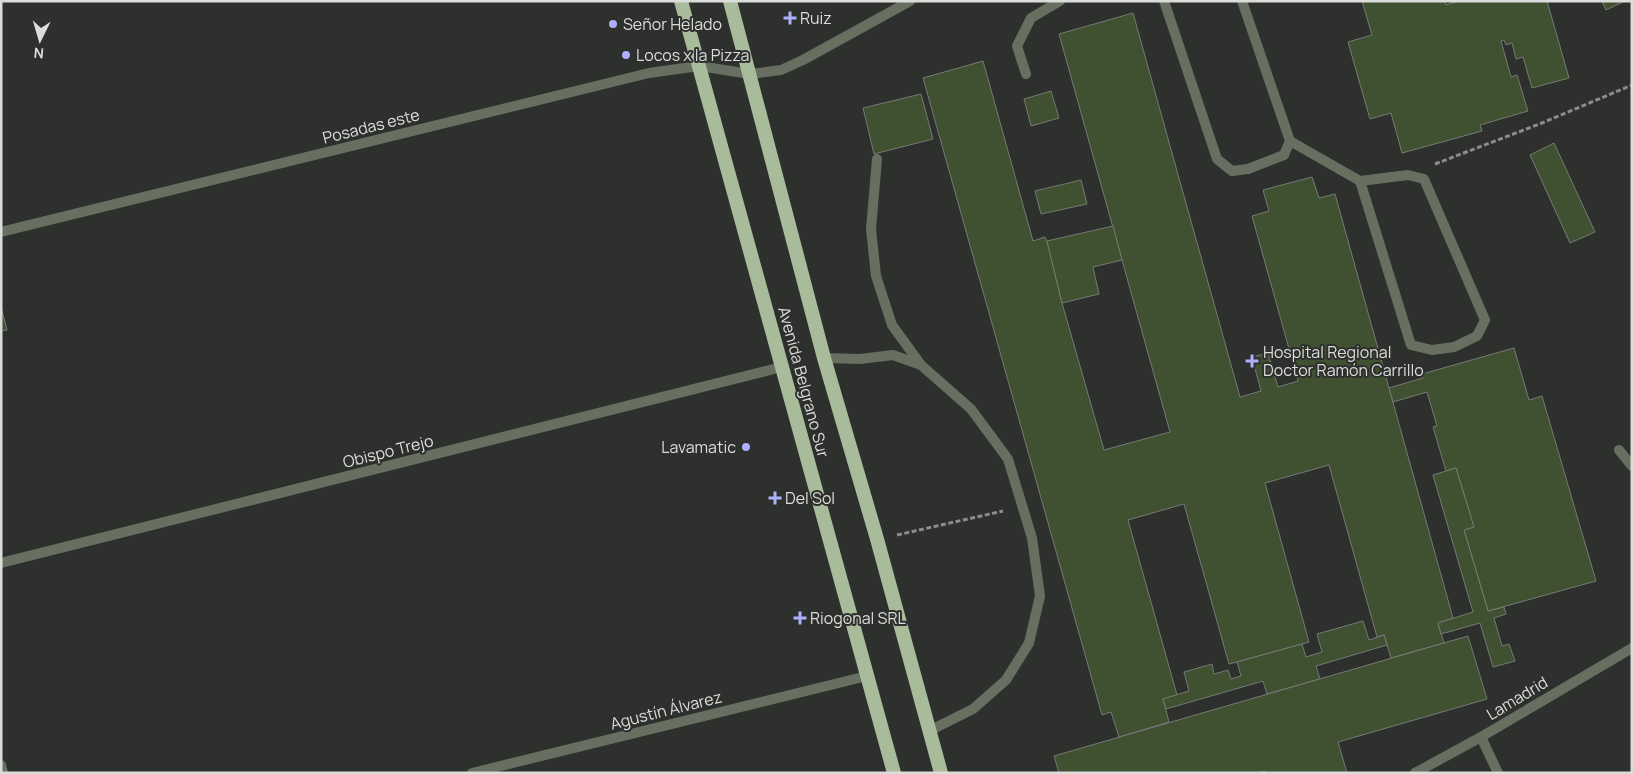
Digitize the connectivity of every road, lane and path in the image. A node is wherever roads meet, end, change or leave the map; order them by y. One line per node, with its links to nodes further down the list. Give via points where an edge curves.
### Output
1 (681, 1): 7 (highway, Avenida Belgrano Sur)
2 (730, 1): 8 (highway, Avenida Belgrano Sur)
3 (910, 1): 8 (street, Posadas este, via 803,60 781,70)
4 (1060, 1): 9 (street, via 1032,18 1017,46)
5 (1164, 1): 11 (street, via 1217,159 1232,170 1248,169 1284,155)
6 (1242, 1): 11 (street)
7 (699, 66): 8 (street, Posadas este); 15 (street, Posadas este, via 649,73); 18 (highway, Avenida Belgrano Sur)
8 (750, 74): 16 (highway, Avenida Belgrano Sur)
9 (1026, 74)
10 (1632, 85): 13 (path)
11 (1290, 141): 14 (street)
12 (877, 159): 17 (street, via 871,229 876,276 892,325)
13 (1408, 175): 14 (street); 14 (street, via 1424,179 1486,320 1477,336 1454,347 1432,350 1412,345)
14 (1360, 181)
15 (1, 232)
16 (824, 358): 17 (street, via 860,359 893,355); 22 (highway, Avenida Belgrano Sur)
17 (921, 365): 21 (street, via 971,408 1003,452)
18 (782, 367): 23 (street, Obispo Trejo); 25 (highway, Avenida Belgrano Sur)
19 (1619, 450): 20 (street)
20 (1632, 466)
21 (1023, 506): 22 (path); 26 (street, via 1032,538 1040,596 1029,643 1006,680 973,709)
22 (877, 539): 26 (highway, Avenida Belgrano Sur)
23 (1, 563)
24 (1632, 648): 27 (street, Lamadrid)
25 (867, 676): 30 (street, Agustín Álvarez); 31 (highway, Avenida Belgrano Sur)
26 (929, 731): 32 (highway, Avenida Belgrano Sur)
27 (1481, 737): 33 (street, Lamadrid); 34 (street)
28 (1, 765): 29 (street)
29 (3, 773)
30 (472, 773)
31 (894, 773)
32 (940, 773)
33 (1416, 773)
34 (1498, 773)

